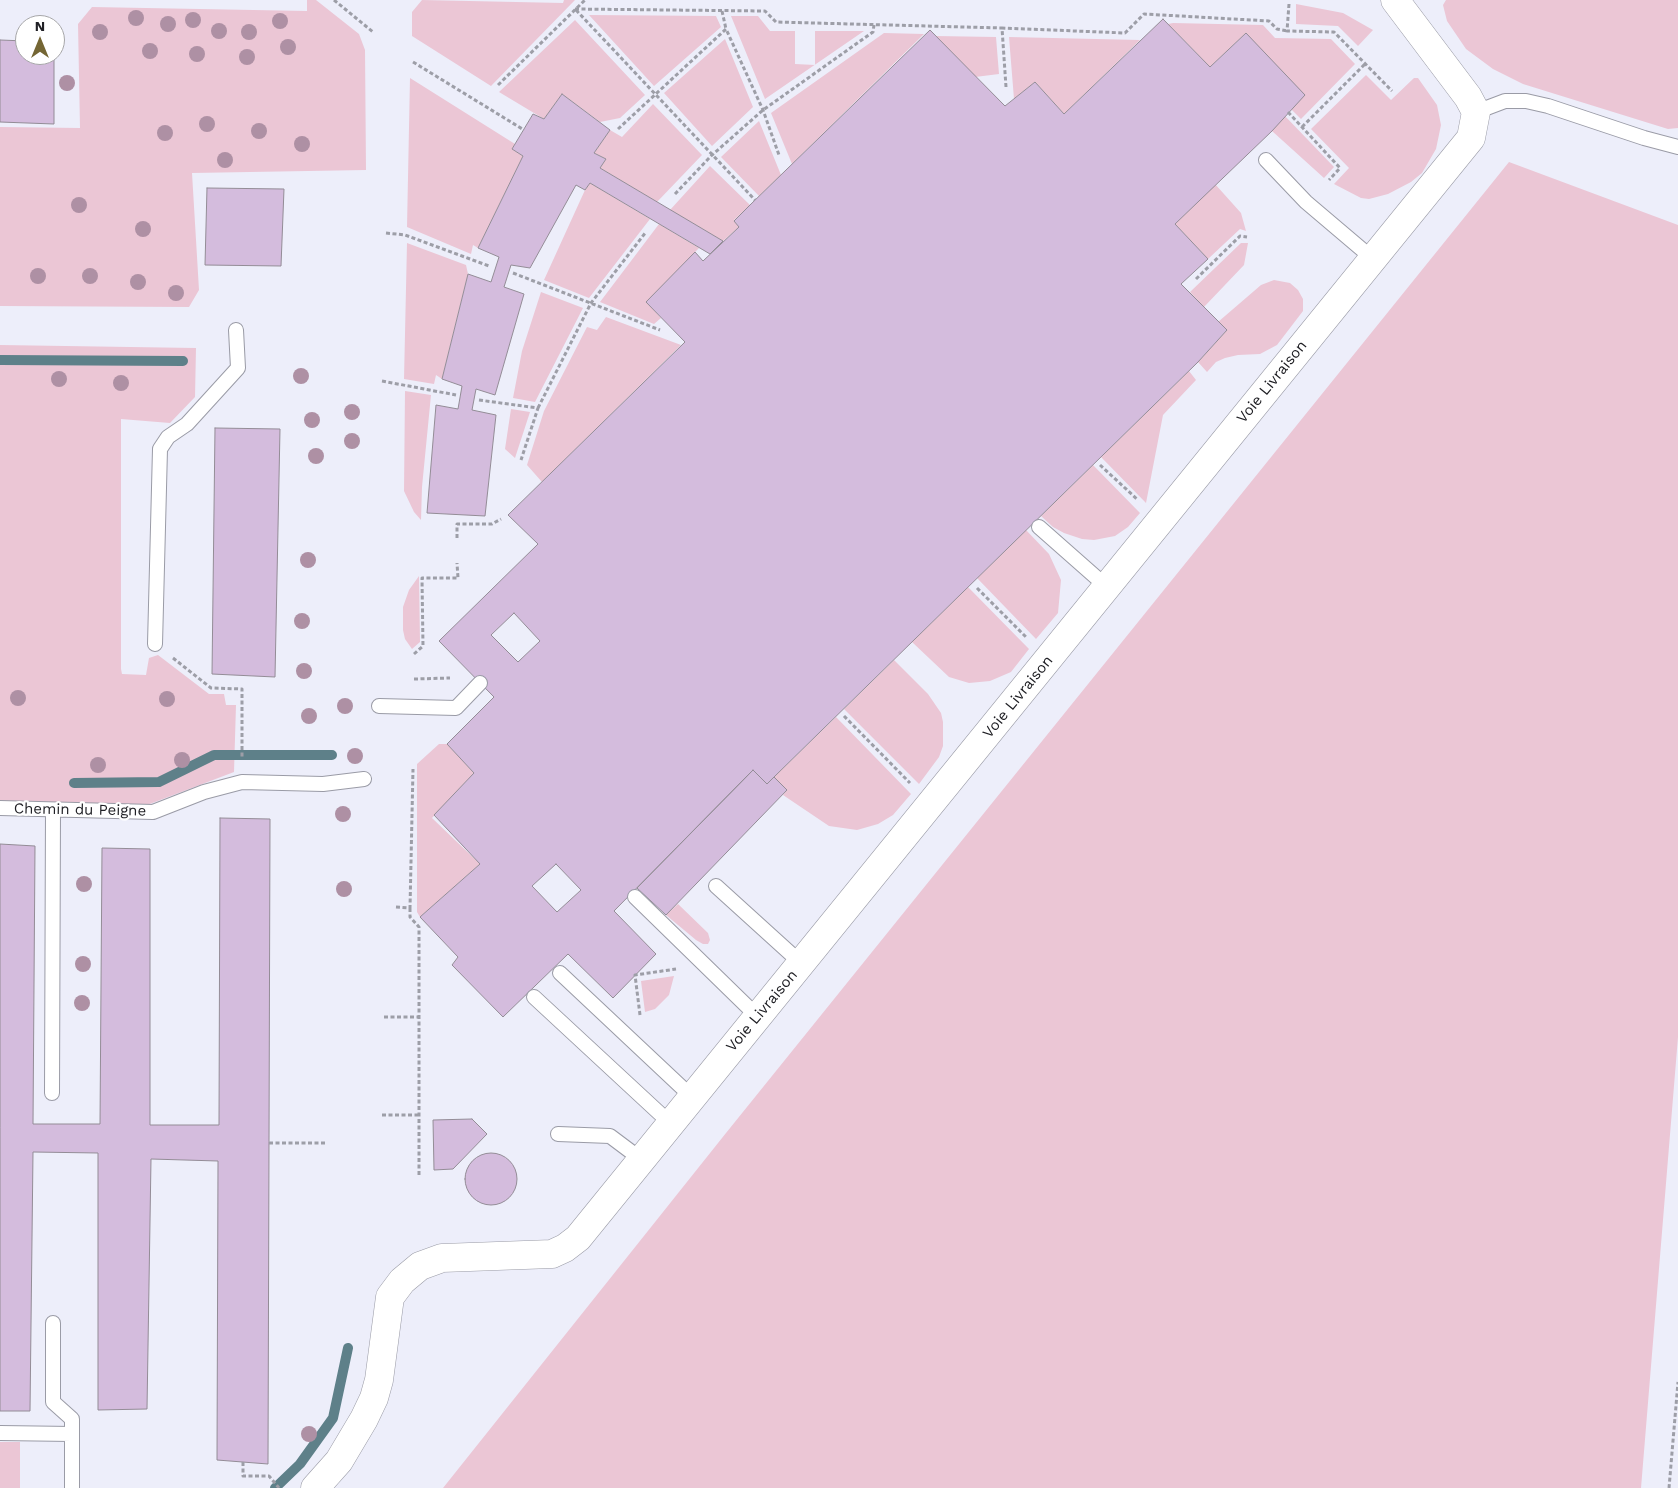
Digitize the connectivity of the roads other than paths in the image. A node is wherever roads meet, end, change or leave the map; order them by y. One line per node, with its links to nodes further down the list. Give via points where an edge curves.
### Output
1 (1395, 0): 2 (street)
2 (1476, 112): 3 (lane, via 1505,102 1526,102); 5 (street, Voie Livraison, via 1472,138)
3 (1678, 147)
4 (1266, 160): 5 (lane, via 1306,202)
5 (1372, 258): 8 (street, Voie Livraison)
6 (236, 330): 9 (lane, via 238,368 160,449)
7 (1039, 527): 8 (lane)
8 (1107, 587): 17 (street, Voie Livraison)
9 (155, 644)
10 (480, 683): 11 (lane, via 456,708)
11 (379, 706)
12 (364, 779): 14 (lane, Chemin du Peigne, via 323,784 242,782 204,792 153,812)
13 (0, 808): 14 (lane, Chemin du Peigne)
14 (53, 810): 21 (lane)
15 (716, 886): 17 (lane)
16 (635, 897): 20 (lane)
17 (802, 964): 20 (street, Voie Livraison)
18 (560, 973): 22 (lane)
19 (534, 997): 23 (lane)
20 (757, 1016): 22 (street, Voie Livraison)
21 (52, 1093)
22 (692, 1097): 23 (street, Voie Livraison)
23 (670, 1123): 25 (street, Voie Livraison)
24 (558, 1134): 25 (lane, via 610,1136)
25 (642, 1160): 30 (street, Voie Livraison, via 578,1238 565,1248 552,1254 442,1258 420,1266 402,1281 390,1297 374,1398 339,1461)
26 (53, 1323): 28 (lane, via 53,1402 72,1419)
27 (0, 1433): 28 (lane)
28 (72, 1434): 29 (lane)
29 (72, 1488)
30 (315, 1488)

